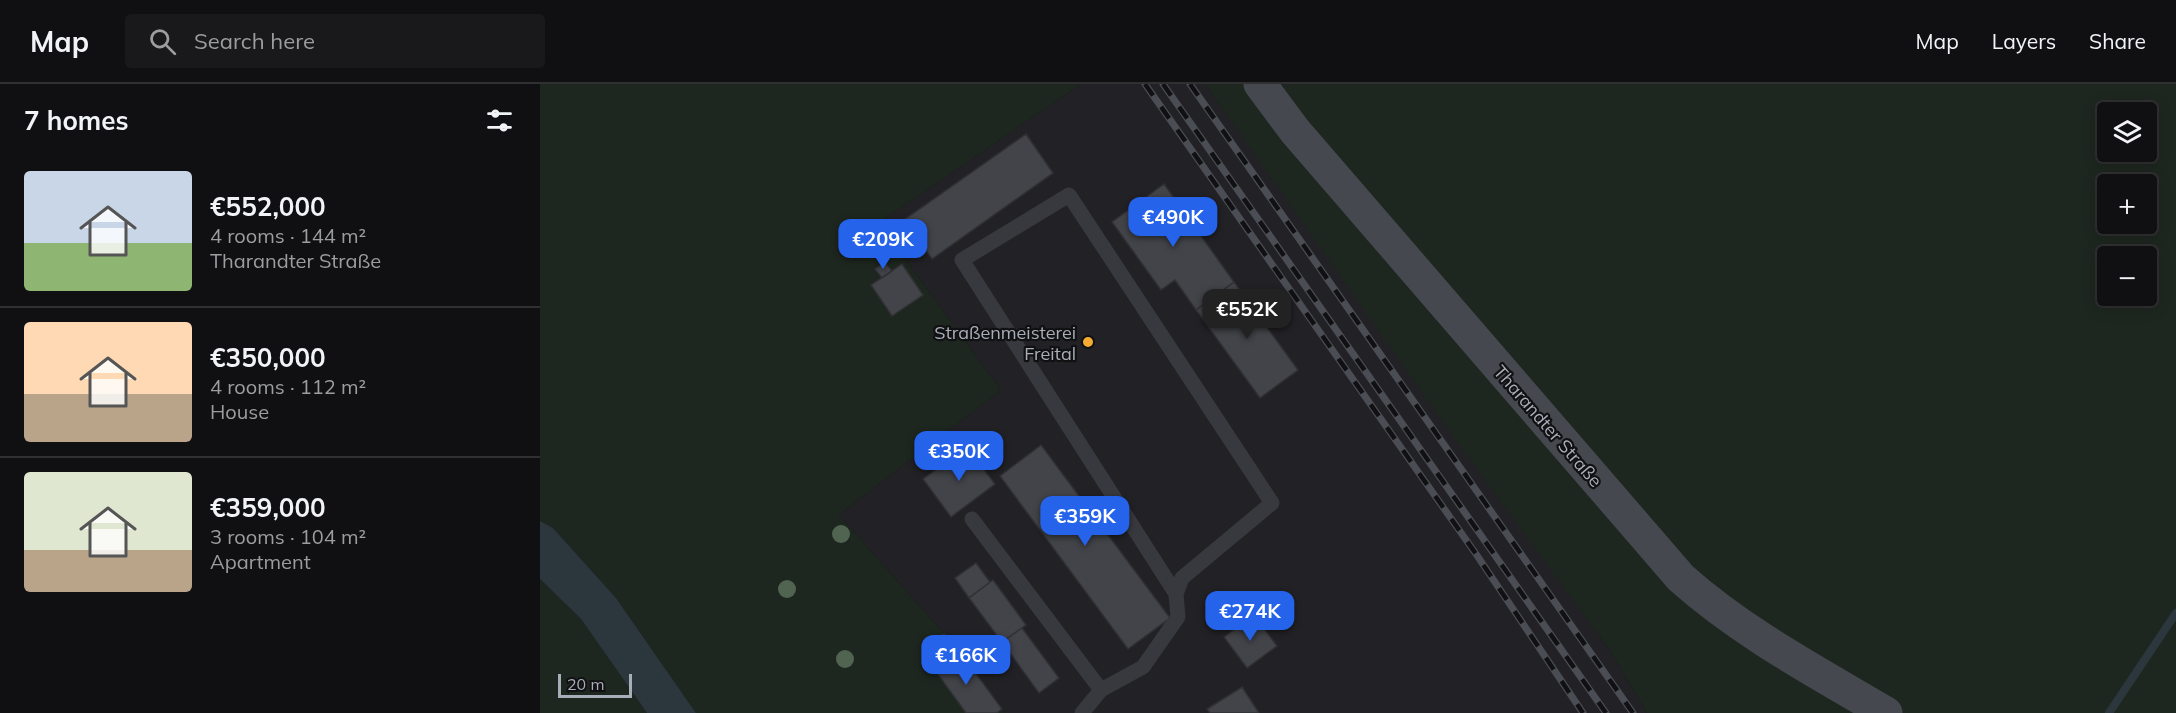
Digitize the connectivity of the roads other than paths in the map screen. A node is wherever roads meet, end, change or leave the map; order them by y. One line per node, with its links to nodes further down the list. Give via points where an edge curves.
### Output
1 (1260, 84): 6 (main road, Tharandter Straße, via 1294,130 1682,578 1762,640)
2 (972, 519): 4 (lane)
3 (1176, 594): 3 (lane, via 962,260 1069,195 1272,503 1182,578); 4 (lane, via 1178,617 1143,667)
4 (1101, 690): 5 (lane)
5 (1082, 713)
6 (1886, 713)

